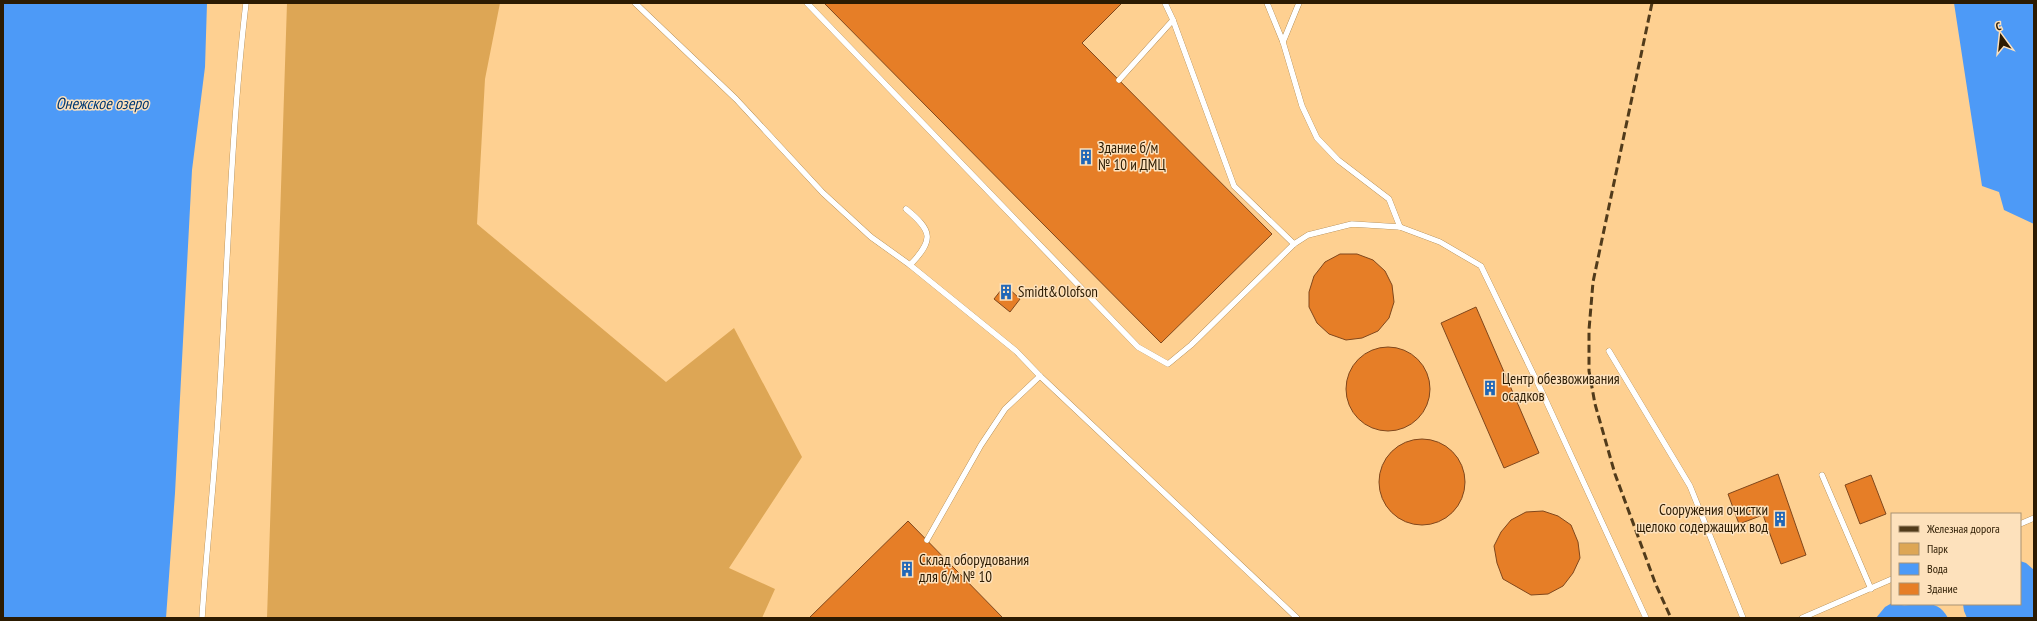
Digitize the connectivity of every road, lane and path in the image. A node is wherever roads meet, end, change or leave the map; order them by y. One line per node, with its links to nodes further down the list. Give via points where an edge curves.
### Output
1 (246, 3): 22 (lane, via 238,68 220,387)
2 (635, 3): 13 (lane, via 736,99 823,193 871,236)
3 (808, 3): 12 (lane, via 1138,348 1168,364 1191,345)
4 (1165, 3): 7 (lane)
5 (1267, 3): 8 (lane)
6 (1299, 3): 8 (lane)
7 (1173, 20): 9 (lane); 12 (lane, via 1234,186)
8 (1283, 42): 11 (lane, via 1302,106 1317,138 1338,160 1389,199)
9 (1119, 80)
10 (906, 209): 13 (lane, via 918,218 925,229 928,241 923,251)
11 (1400, 227): 12 (lane, via 1352,224 1308,235); 24 (lane, via 1440,242 1481,266)
12 (1294, 244)
13 (910, 264): 15 (lane, via 1016,351)
14 (1609, 351): 25 (lane, via 1690,486)
15 (1040, 376): 19 (lane, via 1006,409 981,445); 23 (lane)
16 (1822, 475): 21 (lane)
17 (2034, 518): 18 (lane)
18 (2021, 524)
19 (927, 540)
20 (1891, 580): 21 (lane)
21 (1871, 589): 26 (lane)
22 (202, 618)
23 (1297, 618)
24 (1646, 618)
25 (1743, 618)
26 (1802, 618)

